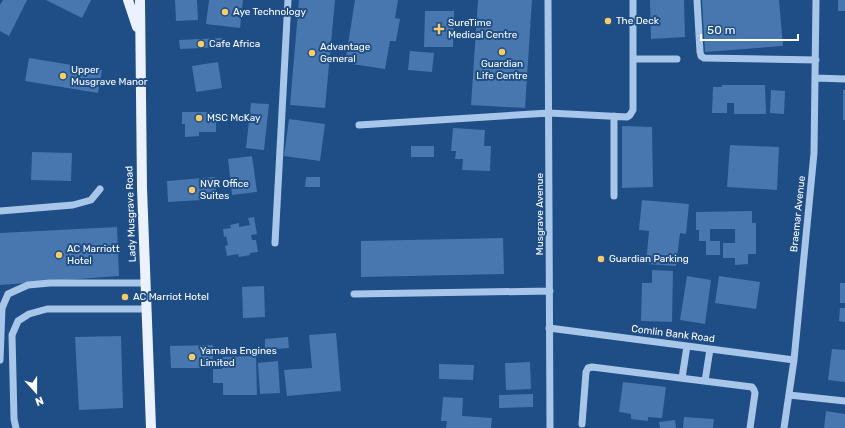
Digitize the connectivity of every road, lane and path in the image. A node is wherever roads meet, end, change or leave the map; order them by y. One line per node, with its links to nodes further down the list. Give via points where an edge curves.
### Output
1 (128, 0): 8 (main road)
2 (140, 0): 8 (main road, Lady Musgrave Road)
3 (288, 0): 20 (street)
4 (548, 0): 14 (street, Musgrave Avenue)
5 (633, 0): 9 (street)
6 (697, 0): 11 (street, via 700,52 704,58)
7 (816, 0): 11 (street, Braemar Avenue)
8 (140, 36): 21 (main road, Lady Musgrave Road)
9 (633, 59): 10 (street); 15 (street, via 633,110 627,117)
10 (677, 59)
11 (816, 60): 12 (street, Braemar Avenue)
12 (815, 78): 13 (street); 29 (street, Braemar Avenue, via 814,153)
13 (845, 79)
14 (549, 113): 15 (street); 16 (street); 22 (street, Musgrave Avenue)
15 (614, 116): 18 (street)
16 (359, 125)
17 (100, 189): 19 (street, via 90,200 73,205)
18 (614, 196)
19 (0, 211)
20 (274, 243)
21 (146, 283): 24 (main road, Lady Musgrave Road); 28 (street, via 50,283 28,285 8,294 2,308)
22 (550, 291): 23 (street); 25 (street, Musgrave Avenue)
23 (354, 294)
24 (147, 309): 35 (street, via 48,309 29,314 18,321 12,335); 36 (main road, Lady Musgrave Road)
25 (550, 328): 26 (street, Comlin Bank Road); 37 (street, Musgrave Avenue)
26 (687, 346): 27 (street, Comlin Bank Road); 30 (street)
27 (710, 349): 29 (street, Comlin Bank Road); 31 (street)
28 (0, 360)
29 (794, 360): 32 (street, Braemar Avenue)
30 (682, 378): 31 (street); 34 (street, via 588,368)
31 (705, 381): 38 (street, via 752,387 754,390)
32 (788, 394): 33 (street); 39 (street, Braemar Avenue)
33 (845, 401)
34 (582, 424)
35 (16, 428)
36 (151, 428)
37 (550, 428)
38 (750, 428)
39 (784, 428)

